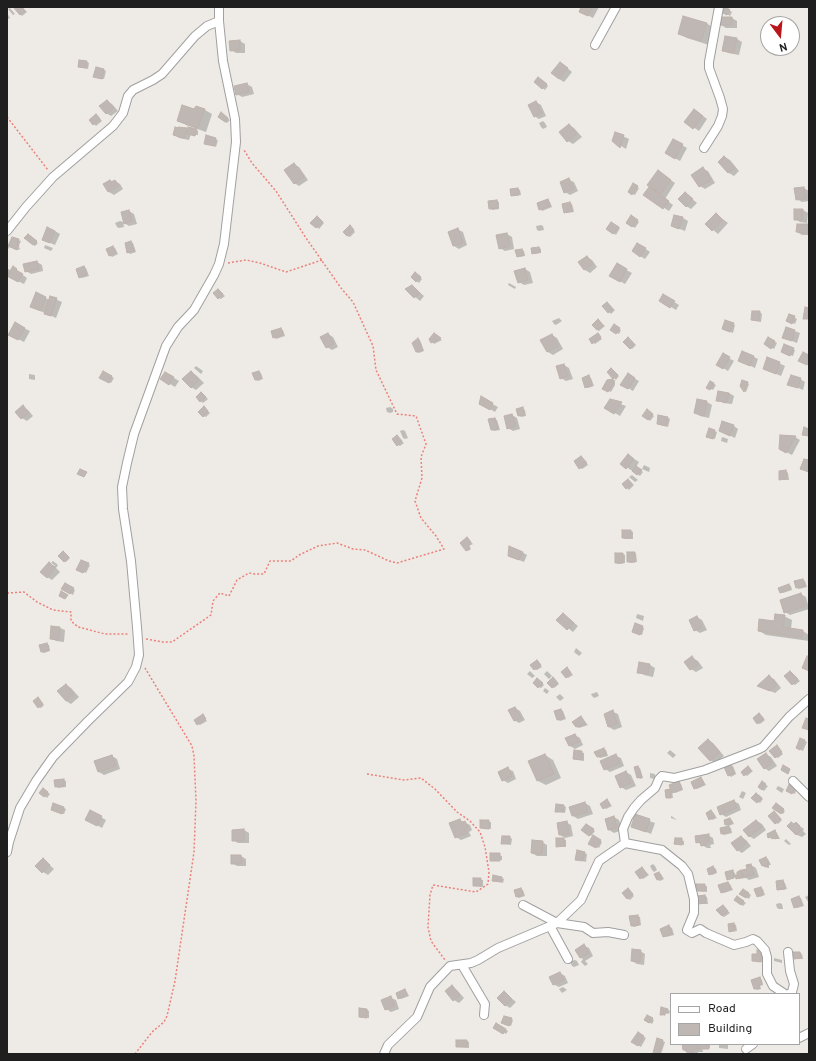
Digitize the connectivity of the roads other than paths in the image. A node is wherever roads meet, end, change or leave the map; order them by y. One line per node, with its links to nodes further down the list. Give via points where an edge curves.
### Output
1 (219, 7): 4 (street)
2 (616, 7): 5 (street)
3 (719, 7): 6 (street, via 709,68 723,109 718,126)
4 (219, 21): 7 (street, via 207,26 195,36 162,74 134,90 128,96 123,113 113,126 53,177); 12 (street, via 236,135 224,244 219,264 194,310 178,326 166,346 142,409 122,487 138,636 139,655 136,668 128,682 53,757 36,781 20,808)
5 (595, 45)
6 (704, 148)
7 (7, 231)
8 (809, 699): 11 (street, via 763,747 705,770 674,778 662,776 656,788 641,800 628,818 623,830)
9 (793, 781): 10 (street)
10 (809, 797)
11 (625, 843): 14 (street, via 599,861 581,900); 19 (street, via 662,850 682,866 688,874 694,899 694,913 686,930 692,933 700,928 734,945 753,939 757,941 765,950 767,974 773,986)
12 (7, 852)
13 (523, 906): 14 (street)
14 (553, 925): 15 (street, via 584,927 593,932); 17 (street); 18 (street)
15 (624, 935)
16 (788, 952): 20 (street, via 794,984)
17 (568, 959)
18 (462, 965): 21 (street, via 485,1004); 26 (street, via 450,966 430,987 417,1017 388,1045)
19 (784, 993)
20 (790, 993)
21 (484, 1014)
22 (809, 1033): 23 (street)
23 (800, 1038)
24 (752, 1045): 25 (street)
25 (746, 1050)
26 (384, 1054)

